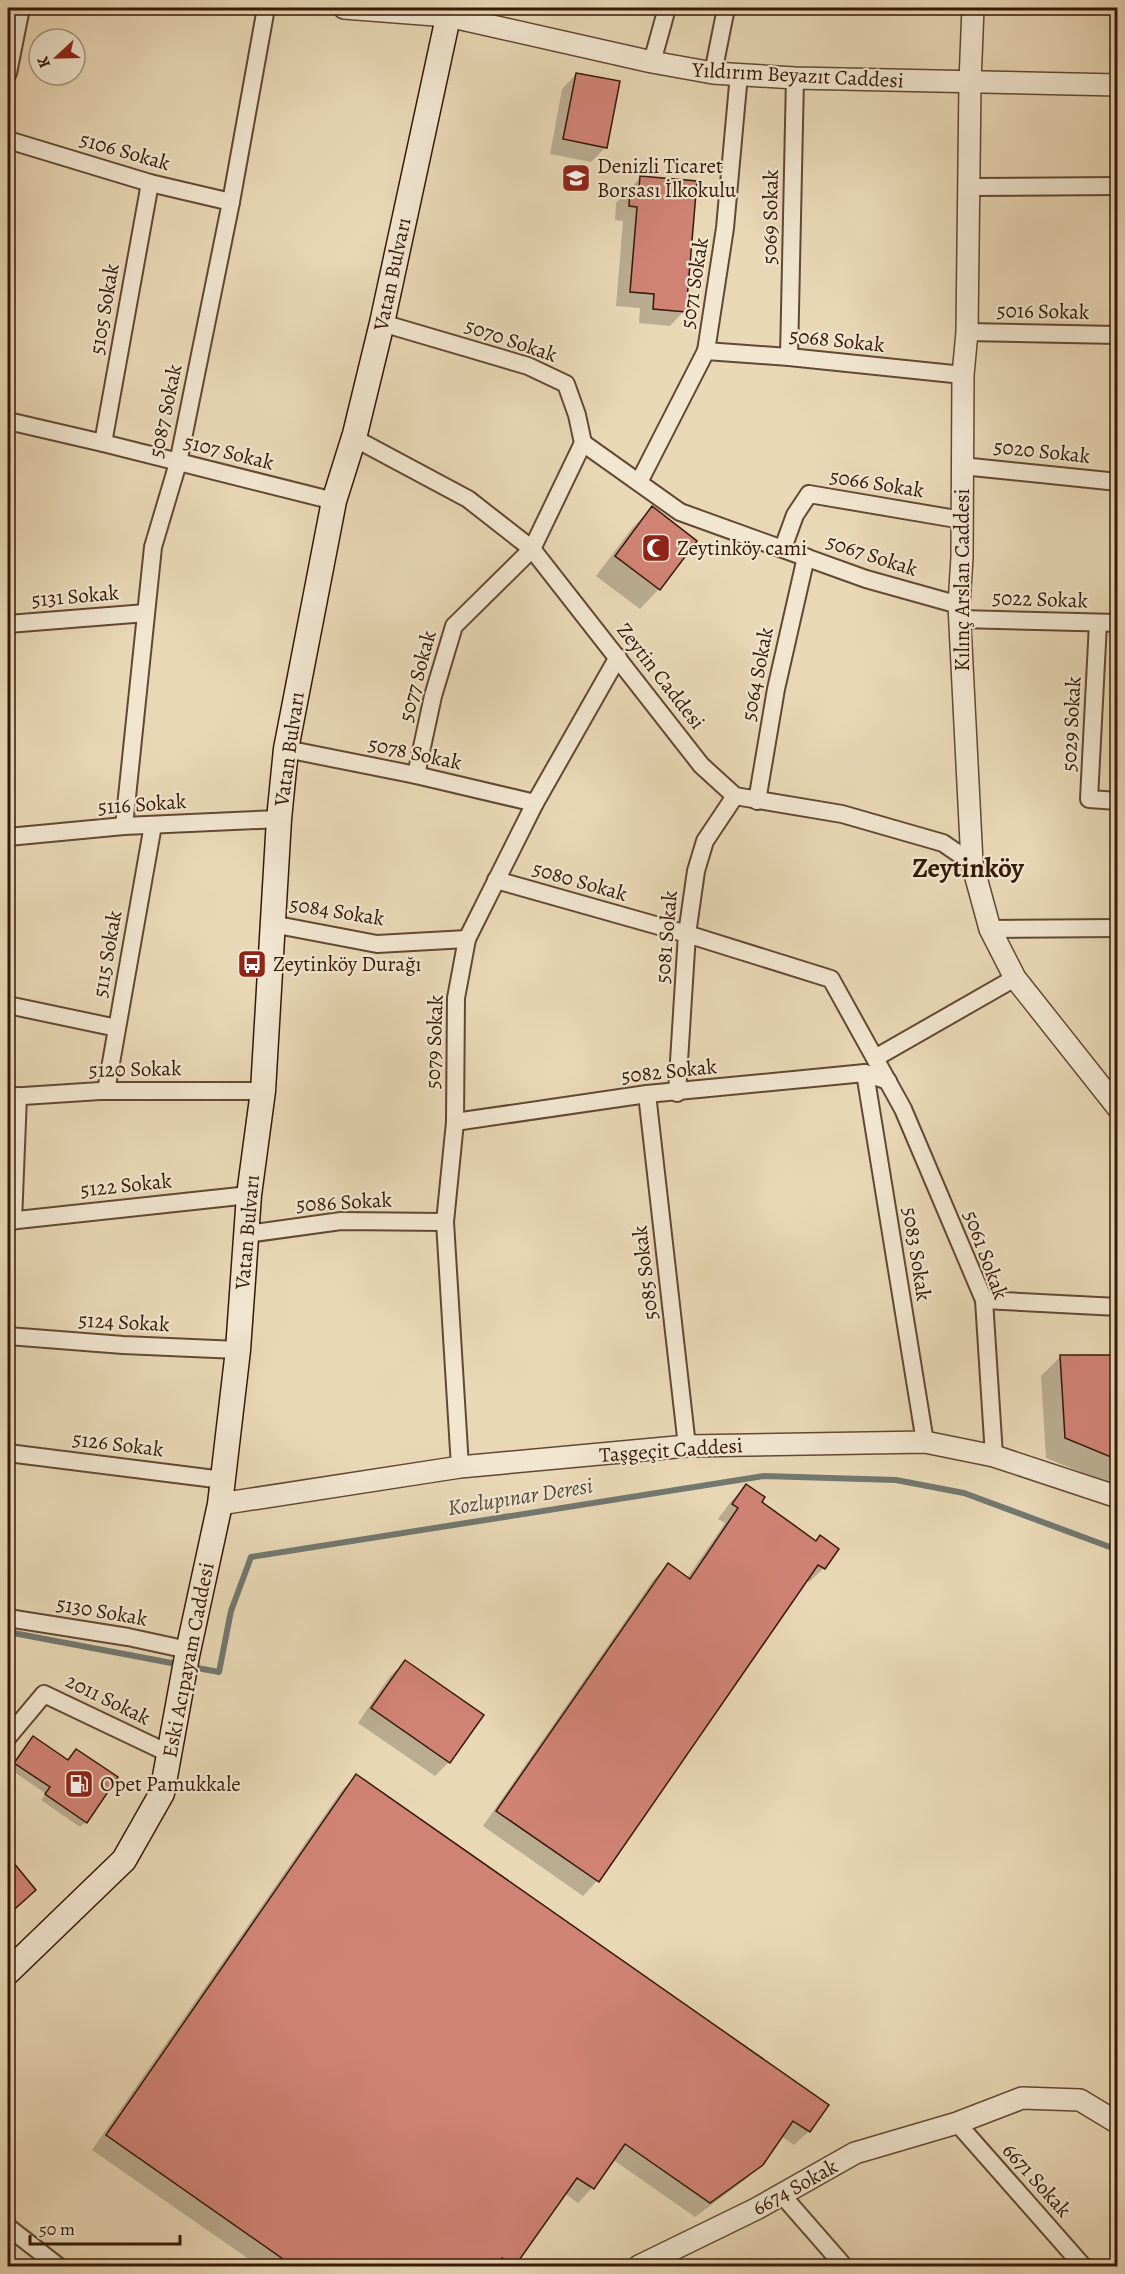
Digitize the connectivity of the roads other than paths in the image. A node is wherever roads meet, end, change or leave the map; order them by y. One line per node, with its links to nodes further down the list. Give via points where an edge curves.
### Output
1 (21, 8): 9 (street)
2 (266, 8): 19 (street, 5087 Sokak)
3 (344, 8): 7 (street, Yıldırım Beyazıt Caddesi)
4 (667, 8): 8 (street)
5 (726, 8): 10 (street)
6 (973, 8): 13 (street, Kılınç Arslan Caddesi)
7 (449, 12): 8 (street, Yıldırım Beyazıt Caddesi); 20 (main road, Vatan Bulvarı)
8 (652, 62): 10 (street, Yıldırım Beyazıt Caddesi)
9 (8, 74)
10 (713, 74): 11 (street, Yıldırım Beyazıt Caddesi)
11 (739, 74): 12 (street, Yıldırım Beyazıt Caddesi); 23 (street, 5071 Sokak, via 725,228)
12 (795, 78): 13 (street, Yıldırım Beyazıt Caddesi); 24 (street, 5069 Sokak)
13 (970, 82): 14 (street, Yıldırım Beyazıt Caddesi); 18 (street, Kılınç Arslan Caddesi)
14 (1118, 85)
15 (8, 140): 16 (street, 5106 Sokak)
16 (150, 183): 19 (street, 5106 Sokak); 28 (street, 5105 Sokak)
17 (1118, 186): 18 (street)
18 (968, 187): 21 (street, Kılınç Arslan Caddesi)
19 (231, 202): 30 (street, 5087 Sokak)
20 (382, 323): 27 (main road, Vatan Bulvarı); 29 (street, 5070 Sokak, via 528,366 566,384)
21 (967, 332): 22 (street, 5016 Sokak); 25 (street, Kılınç Arslan Caddesi)
22 (1118, 335)
23 (706, 351): 24 (street, 5068 Sokak); 32 (street, 5071 Sokak)
24 (789, 357): 25 (street, 5068 Sokak)
25 (963, 375): 31 (street, Kılınç Arslan Caddesi)
26 (8, 422): 28 (street, 5107 Sokak)
27 (354, 438): 34 (main road, Vatan Bulvarı); 37 (street, Zeytin Caddesi, via 468,499)
28 (103, 443): 30 (street, 5107 Sokak)
29 (583, 443): 32 (street, 5067 Sokak); 37 (street, 5077 Sokak)
30 (178, 463): 34 (street, 5107 Sokak); 40 (street, 5087 Sokak, via 153,547)
31 (962, 466): 33 (street, 5020 Sokak); 35 (street, Kılınç Arslan Caddesi)
32 (639, 482): 36 (street, 5067 Sokak, via 680,512)
33 (1118, 482)
34 (334, 501): 45 (main road, Vatan Bulvarı)
35 (962, 520): 36 (street, 5066 Sokak, via 809,494 795,515); 39 (street, Kılınç Arslan Caddesi)
36 (783, 548): 38 (street, 5067 Sokak)
37 (532, 549): 44 (street, Zeytin Caddesi); 46 (street, 5077 Sokak, via 454,626 433,696)
38 (806, 557): 39 (street, 5067 Sokak); 48 (street, 5064 Sokak, via 776,689)
39 (959, 612): 41 (street, 5022 Sokak); 55 (street, Kılınç Arslan Caddesi)
40 (146, 613): 43 (street, 5131 Sokak); 53 (street, 5087 Sokak)
41 (1098, 623): 42 (street, 5022 Sokak); 49 (street, 5029 Sokak, via 1089,799)
42 (1118, 623)
43 (8, 624)
44 (618, 657): 47 (street, Zeytin Caddesi, via 701,765); 50 (street, 5079 Sokak)
45 (286, 749): 46 (street, 5078 Sokak); 51 (main road, Vatan Bulvarı)
46 (416, 775): 50 (street, 5078 Sokak)
47 (735, 796): 48 (street, Zeytin Caddesi); 60 (street, 5081 Sokak, via 705,841)
48 (757, 801): 55 (street, Zeytin Caddesi, via 842,814 943,843)
49 (1118, 801)
50 (535, 802): 56 (street, 5079 Sokak)
51 (279, 819): 52 (street, 5116 Sokak); 57 (main road, Vatan Bulvarı)
52 (153, 825): 53 (street, 5116 Sokak); 64 (street, 5115 Sokak)
53 (124, 826): 54 (street, 5116 Sokak)
54 (8, 837)
55 (972, 863): 59 (street, Kılınç Arslan Caddesi)
56 (496, 880): 60 (street, 5080 Sokak); 61 (street, 5079 Sokak)
57 (272, 924): 61 (street, 5084 Sokak, via 377,944); 69 (main road, Vatan Bulvarı)
58 (1118, 928): 59 (street)
59 (990, 929): 62 (street, Kılınç Arslan Caddesi)
60 (687, 934): 65 (street, via 831,979); 70 (street, 5081 Sokak)
61 (467, 939): 74 (street, 5079 Sokak, via 456,998)
62 (1015, 978): 65 (street); 73 (street, Kılınç Arslan Caddesi)
63 (8, 1005): 64 (street)
64 (117, 1028): 68 (street, 5115 Sokak)
65 (875, 1058): 67 (street, 5061 Sokak)
66 (865, 1073): 67 (street, 5082 Sokak); 70 (street, 5082 Sokak); 83 (street, 5083 Sokak)
67 (888, 1081): 79 (street, 5061 Sokak)
68 (106, 1091): 69 (street, 5120 Sokak); 72 (street, 5120 Sokak)
69 (263, 1091): 75 (main road, Vatan Bulvarı)
70 (677, 1093): 71 (street, 5082 Sokak)
71 (647, 1094): 74 (street, 5082 Sokak); 84 (street, 5085 Sokak)
72 (13, 1096): 76 (street)
73 (1118, 1108)
74 (455, 1122): 77 (street, 5079 Sokak)
75 (249, 1195): 76 (street, 5122 Sokak); 78 (main road, Vatan Bulvarı)
76 (10, 1221)
77 (445, 1222): 78 (street, 5086 Sokak, via 341,1221); 87 (street, 5079 Sokak)
78 (247, 1234): 82 (main road, Vatan Bulvarı)
79 (984, 1300): 80 (street); 86 (street, 5061 Sokak)
80 (1118, 1307)
81 (8, 1336): 82 (street, 5124 Sokak)
82 (237, 1350): 88 (main road, Vatan Bulvarı)
83 (925, 1442): 84 (street, Taşgeçit Caddesi); 86 (street, Taşgeçit Caddesi)
84 (687, 1446): 87 (street, Taşgeçit Caddesi)
85 (8, 1453): 88 (street, 5126 Sokak)
86 (994, 1456): 89 (street, Taşgeçit Caddesi)
87 (460, 1467): 90 (street, Taşgeçit Caddesi)
88 (223, 1480): 90 (main road, Vatan Bulvarı)
89 (1118, 1497)
90 (220, 1504): 92 (main road, Eski Acıpayam Caddesi)
91 (8, 1618): 92 (street, 5130 Sokak, via 128,1637)
92 (187, 1653): 94 (main road, Eski Acıpayam Caddesi)
93 (8, 1737): 94 (street, 2011 Sokak, via 44,1694)
94 (170, 1754): 95 (main road, Eski Acıpayam Caddesi, via 162,1793 124,1860)
95 (8, 1972)
96 (957, 2123): 97 (street, 6674 Sokak, via 1022,2098 1080,2100); 98 (street, 6674 Sokak, via 855,2153); 103 (street, 6671 Sokak)
97 (1118, 2123)
98 (782, 2195): 101 (street, 6674 Sokak); 102 (street)
99 (9, 2234): 100 (street)
100 (58, 2266)
101 (639, 2266)
102 (844, 2266)
103 (1083, 2266)

